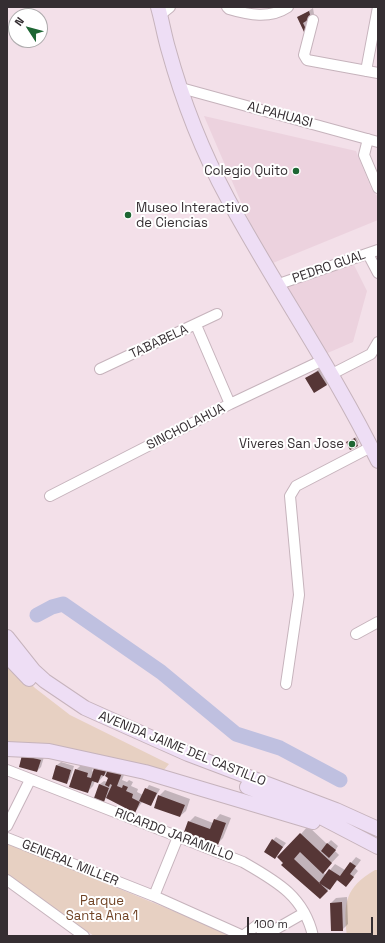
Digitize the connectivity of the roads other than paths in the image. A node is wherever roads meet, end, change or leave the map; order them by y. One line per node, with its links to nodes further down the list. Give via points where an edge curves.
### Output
1 (227, 7): 2 (street, via 252,15 280,13)
2 (288, 7)
3 (378, 7): 6 (street)
4 (163, 10): 8 (main road, via 168,48)
5 (313, 20): 6 (street, via 305,58 307,60)
6 (366, 71): 7 (street)
7 (378, 73)
8 (181, 88): 9 (street, ALPAHUASI); 15 (main road, via 200,140 228,199)
9 (368, 139): 10 (street, ALPAHUASI); 11 (street, via 364,155)
10 (378, 142)
11 (378, 188)
12 (378, 250): 13 (street, PEDRO GUAL)
13 (368, 254): 14 (street); 15 (street, PEDRO GUAL)
14 (378, 273)
15 (279, 284): 19 (main road)
16 (217, 314): 17 (street, TABABELA)
17 (196, 325): 20 (street, TABABELA); 22 (street)
18 (378, 342): 21 (street, via 370,354)
19 (323, 360): 21 (main road); 22 (street, SINCHOLAHUA)
20 (100, 369)
21 (332, 374): 23 (main road)
22 (230, 404): 25 (street, SINCHOLAHUA)
23 (371, 447): 24 (main road); 30 (street, via 296,486 290,496 299,595)
24 (378, 461)
25 (50, 496)
26 (378, 622): 27 (street)
27 (356, 634)
28 (7, 637): 35 (main road, AVENIDA JAIME DEL CASTILLO, via 40,676 85,708 188,754 336,810)
29 (7, 656): 36 (main road, AVENIDA JAIME DEL CASTILLO, via 38,688 95,724 309,811)
30 (286, 684)
31 (7, 749): 36 (main road, via 49,751 145,772)
32 (7, 770): 33 (street, RICARDO JARAMILLO)
33 (30, 780): 34 (street); 37 (street, RICARDO JARAMILLO)
34 (7, 826)
35 (378, 829)
36 (345, 831): 39 (main road, AVENIDA JAIME DEL CASTILLO)
37 (178, 837): 41 (street); 42 (street, RICARDO JARAMILLO, via 243,862 276,881 293,895)
38 (7, 838): 41 (street, GENERAL MILLER)
39 (378, 847)
40 (7, 880): 44 (street)
41 (154, 896): 43 (street, GENERAL MILLER, via 244,935 256,926)
42 (304, 913): 43 (street); 45 (street, RICARDO JARAMILLO)
43 (270, 935)
44 (84, 936)
45 (313, 936)

